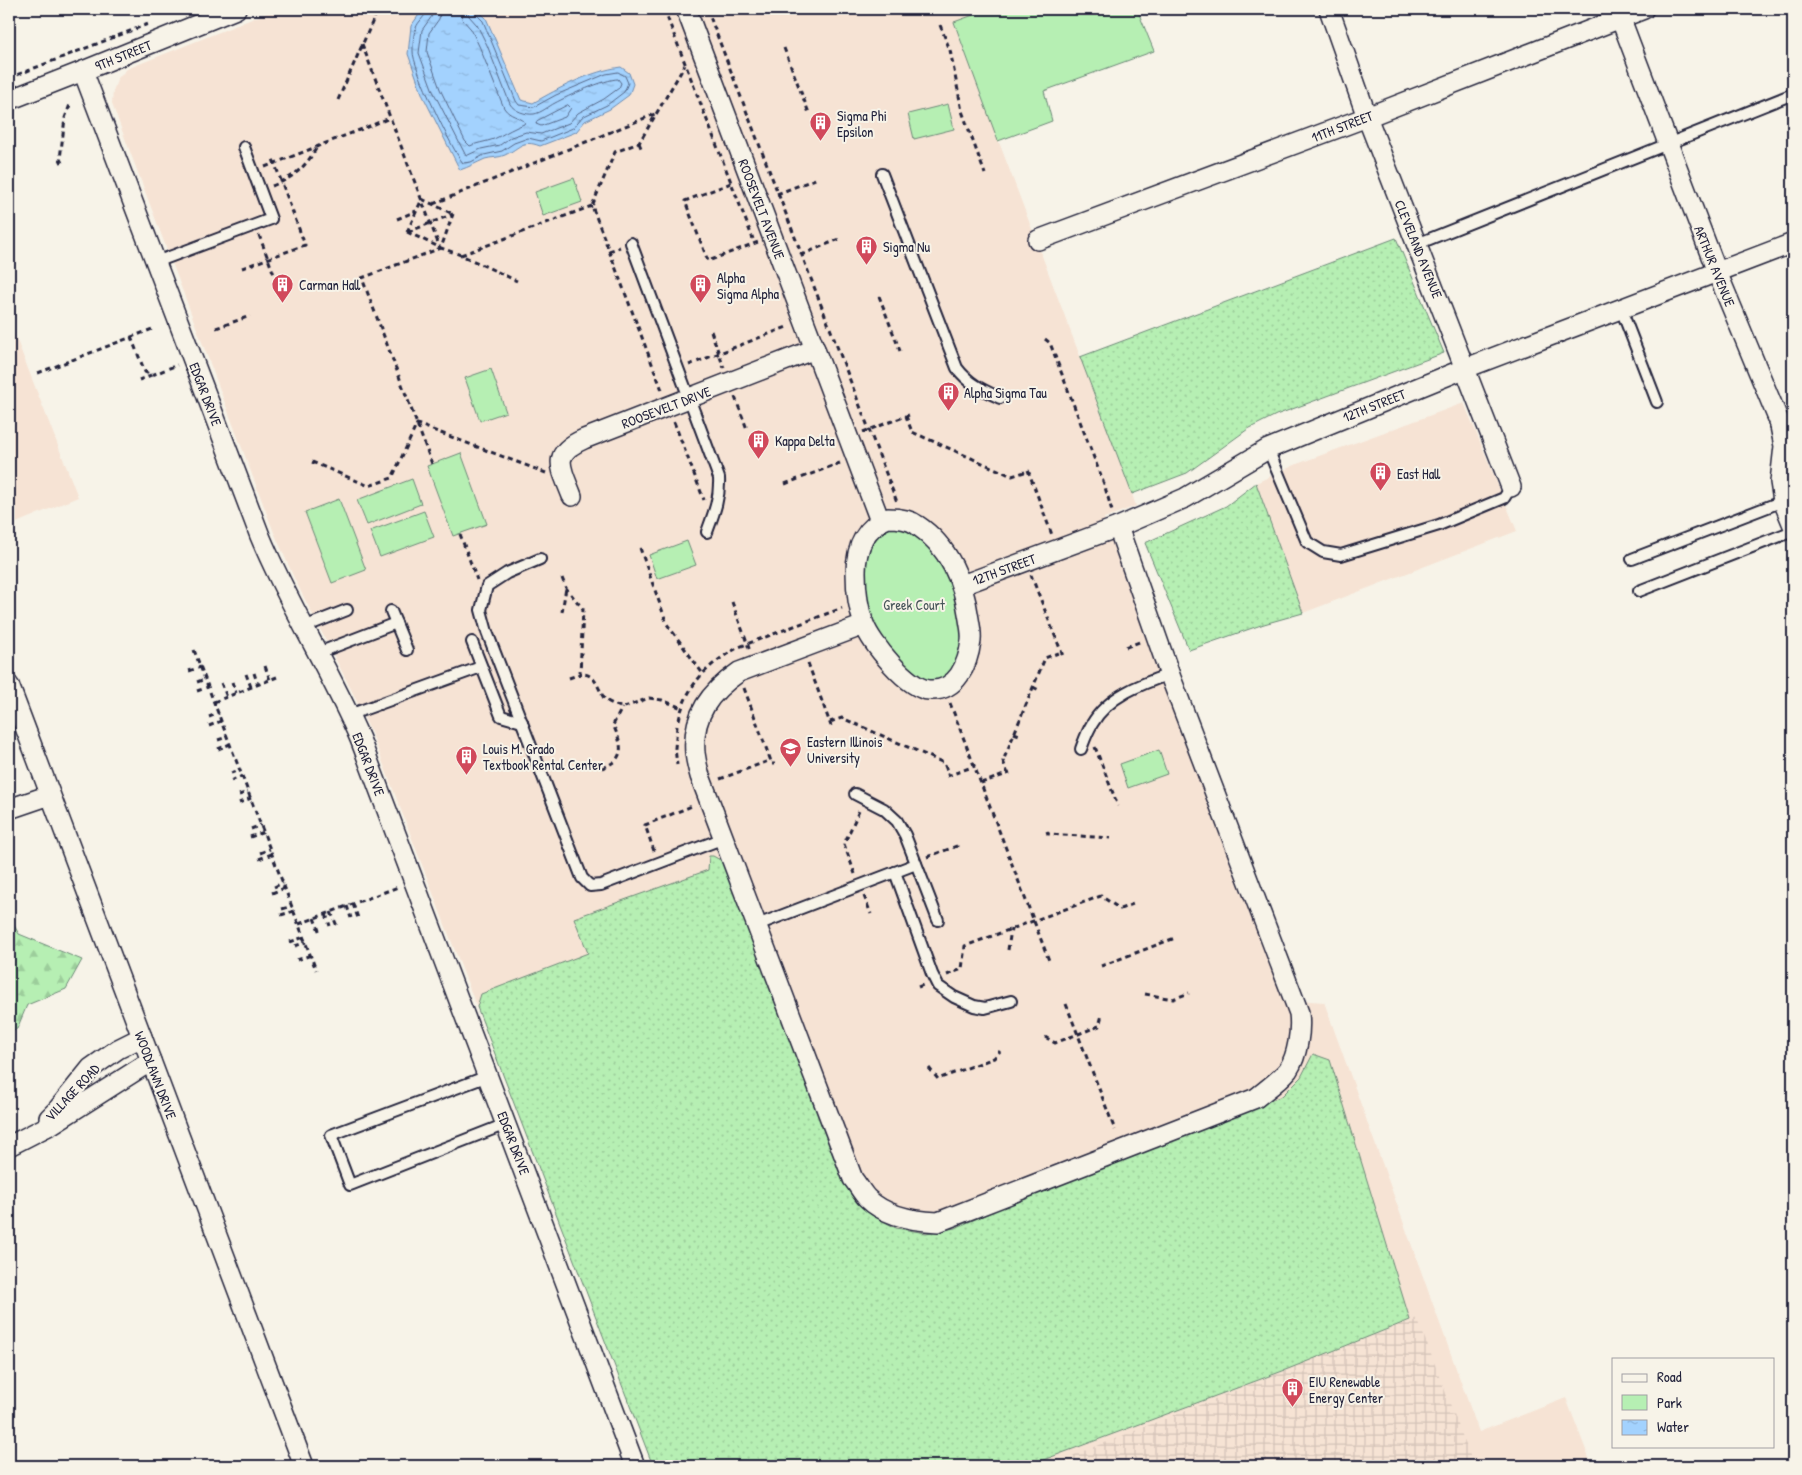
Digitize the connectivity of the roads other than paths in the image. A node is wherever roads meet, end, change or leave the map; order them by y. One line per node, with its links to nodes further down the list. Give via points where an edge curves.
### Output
1 (236, 9): 6 (street, 9TH STREET)
2 (686, 9): 20 (street, ROOSEVELT AVENUE)
3 (1330, 9): 9 (street, CLEVELAND AVENUE)
4 (1644, 9): 5 (street, 11TH STREET)
5 (1619, 13): 9 (street, 11TH STREET); 10 (street, ARTHUR AVENUE)
6 (83, 71): 8 (street, 9TH STREET); 17 (street, EDGAR DRIVE)
7 (1793, 94): 10 (lane)
8 (9, 100)
9 (1367, 117): 13 (street, 11TH STREET); 16 (street, CLEVELAND AVENUE)
10 (1668, 144): 16 (lane); 18 (street, ARTHUR AVENUE)
11 (244, 147): 17 (lane, via 271,220)
12 (882, 174): 23 (lane, via 957,368 975,386)
13 (1038, 240)
14 (631, 243): 22 (lane)
15 (1793, 243): 18 (street, 12TH STREET)
16 (1417, 244): 21 (street, CLEVELAND AVENUE)
17 (156, 262): 41 (street, EDGAR DRIVE, via 276,576)
18 (1718, 272): 19 (street, 12TH STREET); 28 (street, ARTHUR AVENUE, via 1779,421 1784,446 1780,482)
19 (1621, 309): 21 (street, 12TH STREET); 24 (lane)
20 (815, 349): 22 (street, ROOSEVELT DRIVE); 29 (street, ROOSEVELT AVENUE)
21 (1466, 368): 25 (street, 12TH STREET); 26 (street, CLEVELAND AVENUE)
22 (689, 398): 27 (street, ROOSEVELT DRIVE, via 568,447 561,460); 32 (lane, via 720,491)
23 (1000, 398)
24 (1657, 402)
25 (1268, 448): 26 (lane, via 1307,542 1323,552 1341,555 1439,525 1504,498); 30 (street, 12TH STREET, via 1185,498)
26 (1511, 487)
27 (569, 488)
28 (1789, 512): 33 (lane)
29 (880, 521): 35 (street, via 902,518 917,524 951,562); 40 (street, via 862,539 856,560 858,597)
30 (1118, 527): 35 (street, 12TH STREET); 46 (street)
31 (1793, 531): 36 (lane)
32 (707, 532)
33 (1632, 558)
34 (540, 560): 49 (lane, via 495,579 487,586 481,610)
35 (962, 585): 40 (street, via 971,635 969,652 963,670 944,688 928,690 902,676 878,649)
36 (1639, 591)
37 (347, 610): 41 (lane)
38 (391, 612): 39 (lane)
39 (396, 623): 43 (lane); 44 (lane)
40 (864, 625): 54 (street, via 739,672 723,683 699,714 695,753 700,776)
41 (304, 627): 44 (street, EDGAR DRIVE)
42 (472, 642): 45 (lane)
43 (407, 650)
44 (318, 653): 48 (street, EDGAR DRIVE)
45 (482, 667): 48 (lane); 49 (lane, via 501,716)
46 (1170, 674): 50 (lane, via 1126,692 1105,706); 58 (street, via 1299,1013 1301,1031 1289,1068 1256,1098 938,1222 898,1216 867,1198 853,1179)
47 (9, 685): 52 (street, WOODLAWN DRIVE)
48 (349, 715): 62 (street, EDGAR DRIVE)
49 (522, 722): 54 (lane, via 582,878 590,886 602,885)
50 (1082, 746)
51 (855, 794): 55 (lane, via 884,809 897,821)
52 (50, 795): 53 (street); 60 (street, WOODLAWN DRIVE)
53 (9, 809)
54 (724, 838): 58 (street)
55 (915, 863): 56 (lane); 57 (lane)
56 (895, 872): 58 (lane); 59 (lane, via 938,986 974,1006 985,1008)
57 (938, 920)
58 (757, 925)
59 (1011, 1001)
60 (142, 1037): 61 (street, WOODLAWN DRIVE); 64 (street, VILLAGE ROAD, via 91,1068 58,1109)
61 (151, 1061): 64 (street, VILLAGE ROAD); 66 (street, WOODLAWN DRIVE)
62 (488, 1076): 63 (street, EDGAR DRIVE); 63 (lane, via 331,1135 350,1185)
63 (506, 1124): 67 (street, EDGAR DRIVE)
64 (29, 1136): 65 (street, VILLAGE ROAD)
65 (9, 1146)
66 (304, 1466)
67 (635, 1466)

